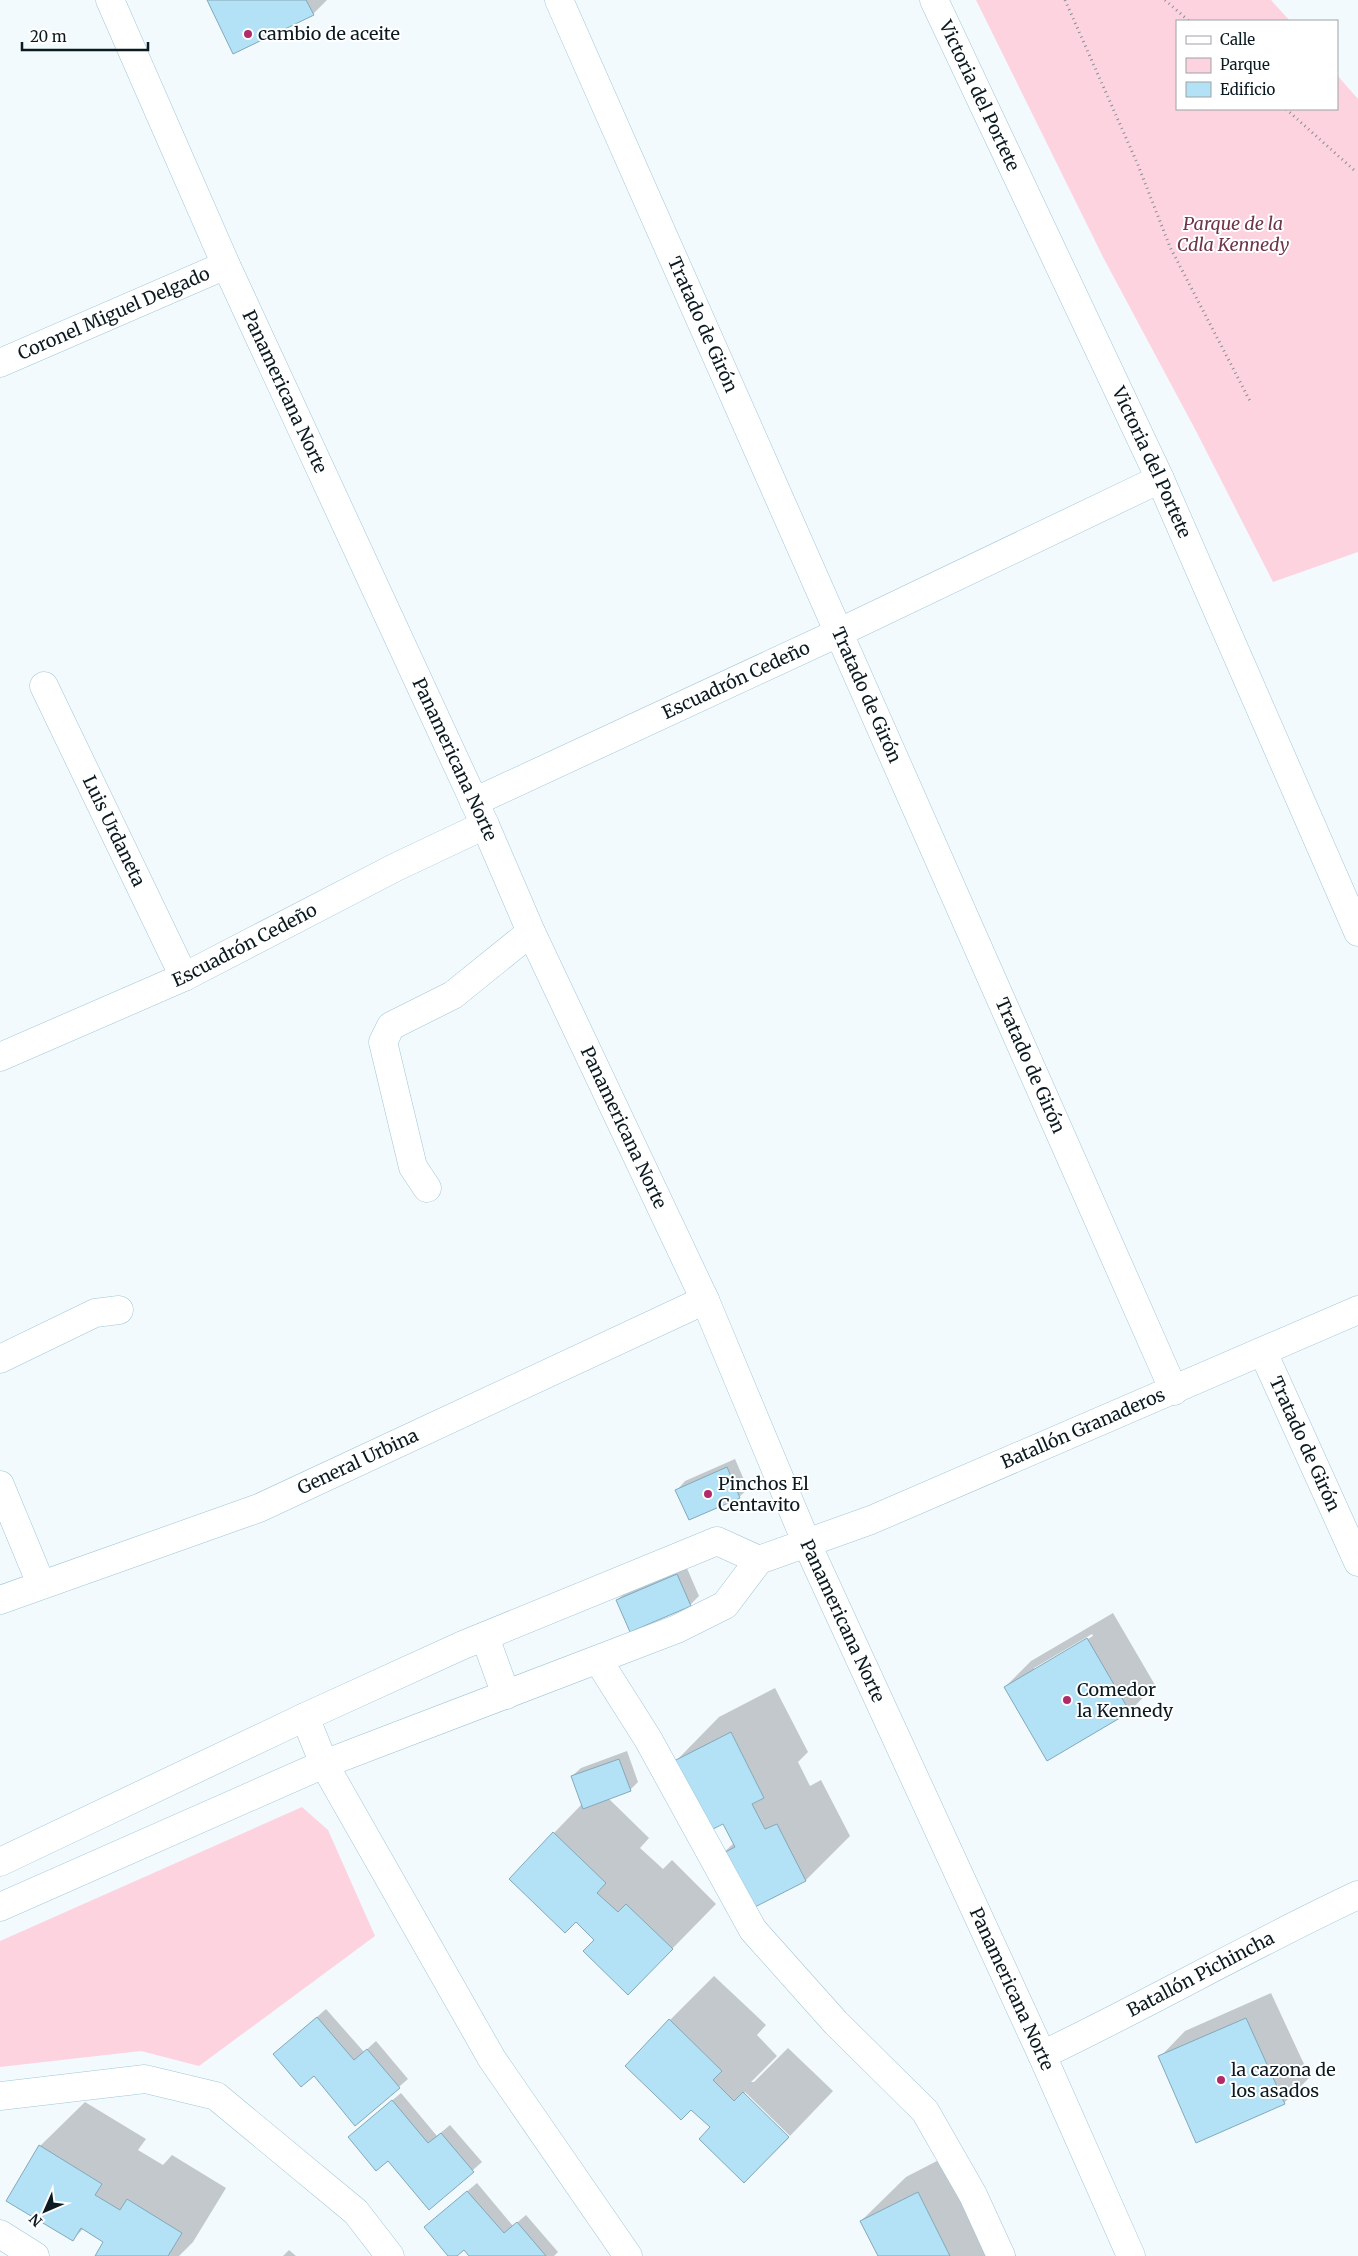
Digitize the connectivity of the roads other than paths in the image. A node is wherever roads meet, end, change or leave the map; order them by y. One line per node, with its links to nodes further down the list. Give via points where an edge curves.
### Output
1 (110, 0): 4 (street, Panamericana Norte)
2 (559, 0): 7 (street, Tratado de Girón)
3 (934, 0): 6 (street, Victoria del Portete)
4 (226, 265): 5 (street, Coronel Miguel Delgado); 9 (street, Panamericana Norte)
5 (0, 363)
6 (1160, 478): 7 (street, Escuadrón Cedeño); 11 (street, Victoria del Portete)
7 (838, 634): 9 (street, Escuadrón Cedeño); 20 (street, Tratado de Girón)
8 (44, 686): 12 (street, Luis Urdaneta)
9 (479, 814): 10 (street, Panamericana Norte); 12 (street, Escuadrón Cedeño, via 396,867)
10 (531, 932): 14 (street, via 453,994 391,1026 383,1042 413,1166); 15 (street, Panamericana Norte)
11 (1358, 932)
12 (184, 978): 13 (street, Escuadrón Cedeño)
13 (0, 1057)
14 (427, 1188)
15 (705, 1300): 22 (street, Panamericana Norte); 25 (street, General Urbina, via 259,1508)
16 (119, 1310): 19 (street, via 95,1313)
17 (1358, 1310): 18 (street, Batallón Granaderos)
18 (1263, 1352): 20 (street, Batallón Granaderos); 24 (street, Tratado de Girón)
19 (0, 1359)
20 (1174, 1391): 22 (street, Batallón Granaderos)
21 (0, 1485): 25 (street)
22 (808, 1544): 23 (street, Batallón Granaderos); 35 (street, Panamericana Norte)
23 (759, 1560): 27 (street, via 717,1541); 28 (street, via 725,1605 677,1629)
24 (1358, 1562)
25 (41, 1584): 26 (street, General Urbina)
26 (0, 1600)
27 (485, 1637): 29 (street); 30 (street)
28 (598, 1660): 29 (street); 41 (street, via 648,1740 753,1930 836,2023 925,2111 973,2195)
29 (506, 1695): 31 (street)
30 (305, 1717): 31 (street); 32 (street)
31 (324, 1764): 34 (street); 40 (street, via 492,2058)
32 (0, 1862)
33 (1358, 1895): 35 (street, Batallón Pichincha)
34 (0, 1907)
35 (1042, 2055): 42 (street, Panamericana Norte)
36 (0, 2096): 39 (street, via 145,2079 216,2096 356,2212)
37 (0, 2234): 38 (street)
38 (36, 2256)
39 (390, 2256)
40 (628, 2256)
41 (1001, 2256)
42 (1131, 2256)

